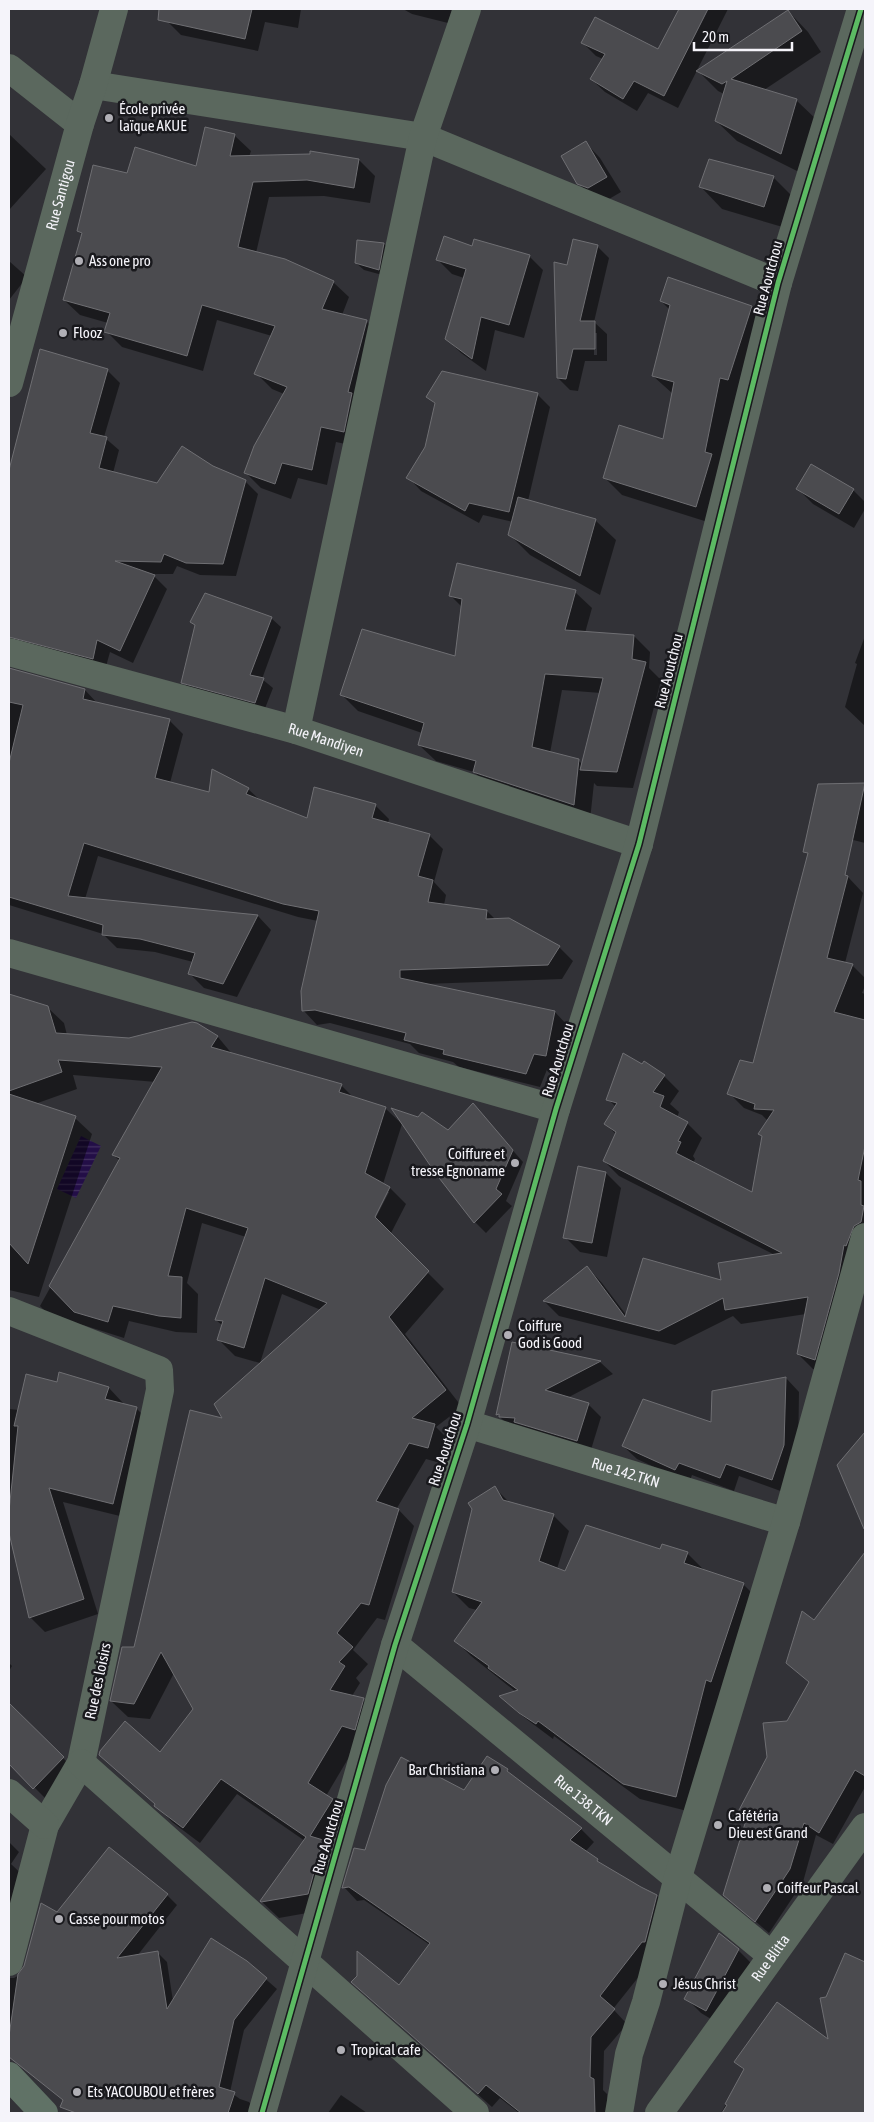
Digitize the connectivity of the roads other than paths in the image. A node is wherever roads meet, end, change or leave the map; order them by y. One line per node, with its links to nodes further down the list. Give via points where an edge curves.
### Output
1 (114, 9): 5 (street, Rue Santigou)
2 (467, 9): 7 (street)
3 (860, 9): 8 (street, Rue Aoutchou)
4 (9, 68): 6 (street)
5 (93, 85): 6 (street, Rue Santigou); 7 (street)
6 (80, 124): 9 (street, Rue Santigou)
7 (423, 137): 8 (street); 11 (street)
8 (778, 283): 12 (street, Rue Aoutchou)
9 (9, 383)
10 (9, 652): 11 (street, Rue Mandiyen)
11 (296, 730): 12 (street, Rue Mandiyen)
12 (639, 844): 14 (street, Rue Aoutchou)
13 (9, 953): 14 (street)
14 (556, 1109): 17 (street, Rue Aoutchou)
15 (865, 1237): 18 (street)
16 (9, 1311): 20 (street, Rue des loisirs, via 159,1370 160,1390)
17 (467, 1424): 18 (street, Rue 142.TKN); 19 (street, Rue Aoutchou)
18 (786, 1522): 24 (street)
19 (395, 1645): 24 (street, Rue 138.TKN); 26 (street, Rue Aoutchou)
20 (81, 1763): 22 (street, Rue des loisirs); 26 (street)
21 (9, 1793): 22 (street)
22 (45, 1825): 27 (street, Rue des loisirs)
23 (865, 1827): 25 (street, Rue Blitta)
24 (678, 1877): 25 (street, Rue 138.TKN); 32 (street, via 646,2002 629,2054)
25 (771, 1955): 33 (street, Rue Blitta)
26 (306, 1961): 30 (street, Rue Aoutchou); 31 (street)
27 (9, 1962)
28 (9, 2076): 29 (main road)
29 (44, 2113)
30 (262, 2113)
31 (475, 2113)
32 (619, 2113)
33 (659, 2113)

